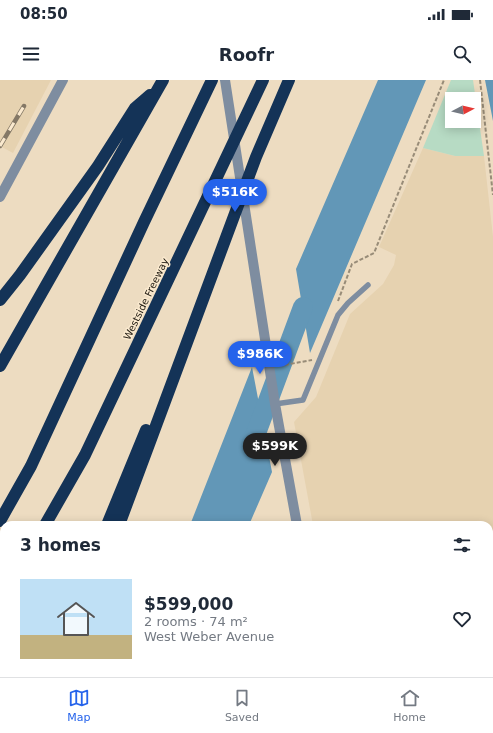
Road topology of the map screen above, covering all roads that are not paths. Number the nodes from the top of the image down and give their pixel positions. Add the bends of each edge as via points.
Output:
1 (63, 80) edge
2 (212, 80) edge
3 (225, 80) edge
4 (263, 80) edge
5 (289, 80) edge
6 (161, 84) edge
7 (0, 197) edge
8 (368, 285) dead end
9 (0, 300) edge
10 (0, 366) edge
11 (275, 404) junction
12 (162, 409) junction
13 (0, 521) edge
14 (47, 521) edge
15 (109, 521) edge
16 (120, 521) edge
17 (296, 521) edge

1 - 7 street
2 - 13 highway via 31,466
3 - 11 street
4 - 14 highway, Westside Freeway via 85,455
5 - 12 highway via 256,157
6 - 9 highway via 136,108 98,166
6 - 10 highway
8 - 11 lane via 338,315 303,400
11 - 17 street
12 - 15 highway via 149,422
12 - 16 highway

